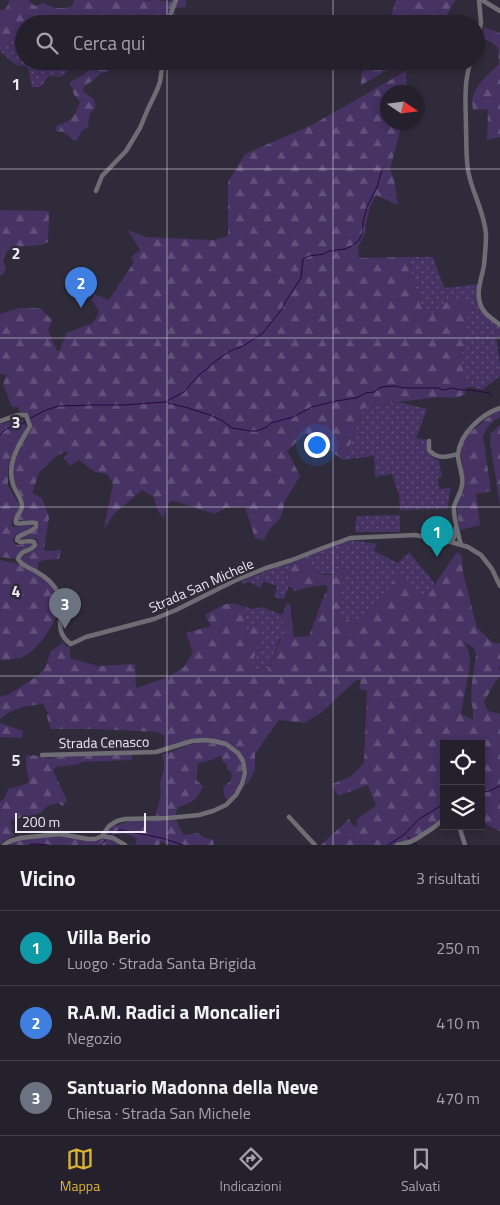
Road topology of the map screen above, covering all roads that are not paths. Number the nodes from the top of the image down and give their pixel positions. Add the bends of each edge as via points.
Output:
1 (176, 0) edge
2 (481, 0) edge
3 (500, 12) edge
4 (170, 15) edge
5 (481, 15) edge
6 (162, 70) edge
7 (468, 70) edge
8 (96, 191) dead end
9 (500, 326) edge
10 (500, 408) edge
11 (0, 421) edge
12 (429, 441) dead end
13 (458, 454) junction
14 (456, 522) junction
15 (451, 542) junction
16 (461, 545) junction
17 (500, 586) edge
18 (42, 754) dead end
19 (289, 817) dead end
20 (440, 822) edge
21 (459, 830) edge
22 (102, 836) junction
23 (4, 845) edge
24 (125, 845) edge
25 (315, 845) edge
26 (397, 845) edge
27 (465, 845) edge

1 - 4 street
2 - 3 street
2 - 5 street
6 - 8 street via 160,82 140,128 126,152 102,176
7 - 9 street via 466,164 486,235 479,299 480,306
10 - 13 street via 466,433
11 - 15 street, Strada San Michele via 26,415 30,424 10,471 22,507 16,523 36,523 32,531 22,534 17,540 34,542 35,546 22,552 18,559 23,566 56,587 61,601 60,625 69,643 154,619 234,581 350,538 415,535
12 - 13 street via 429,450 434,456
13 - 14 street via 463,478 454,507
14 - 15 street
14 - 16 street
15 - 16 street
16 - 17 street via 481,555
18 - 22 street, Strada Cenasco via 156,752 204,740 226,744 243,761 245,773 242,784 226,806 213,812 186,816 125,819 109,826
19 - 25 street
20 - 26 street via 416,839
21 - 27 street
22 - 23 street via 88,839 60,834 20,838
22 - 24 street

